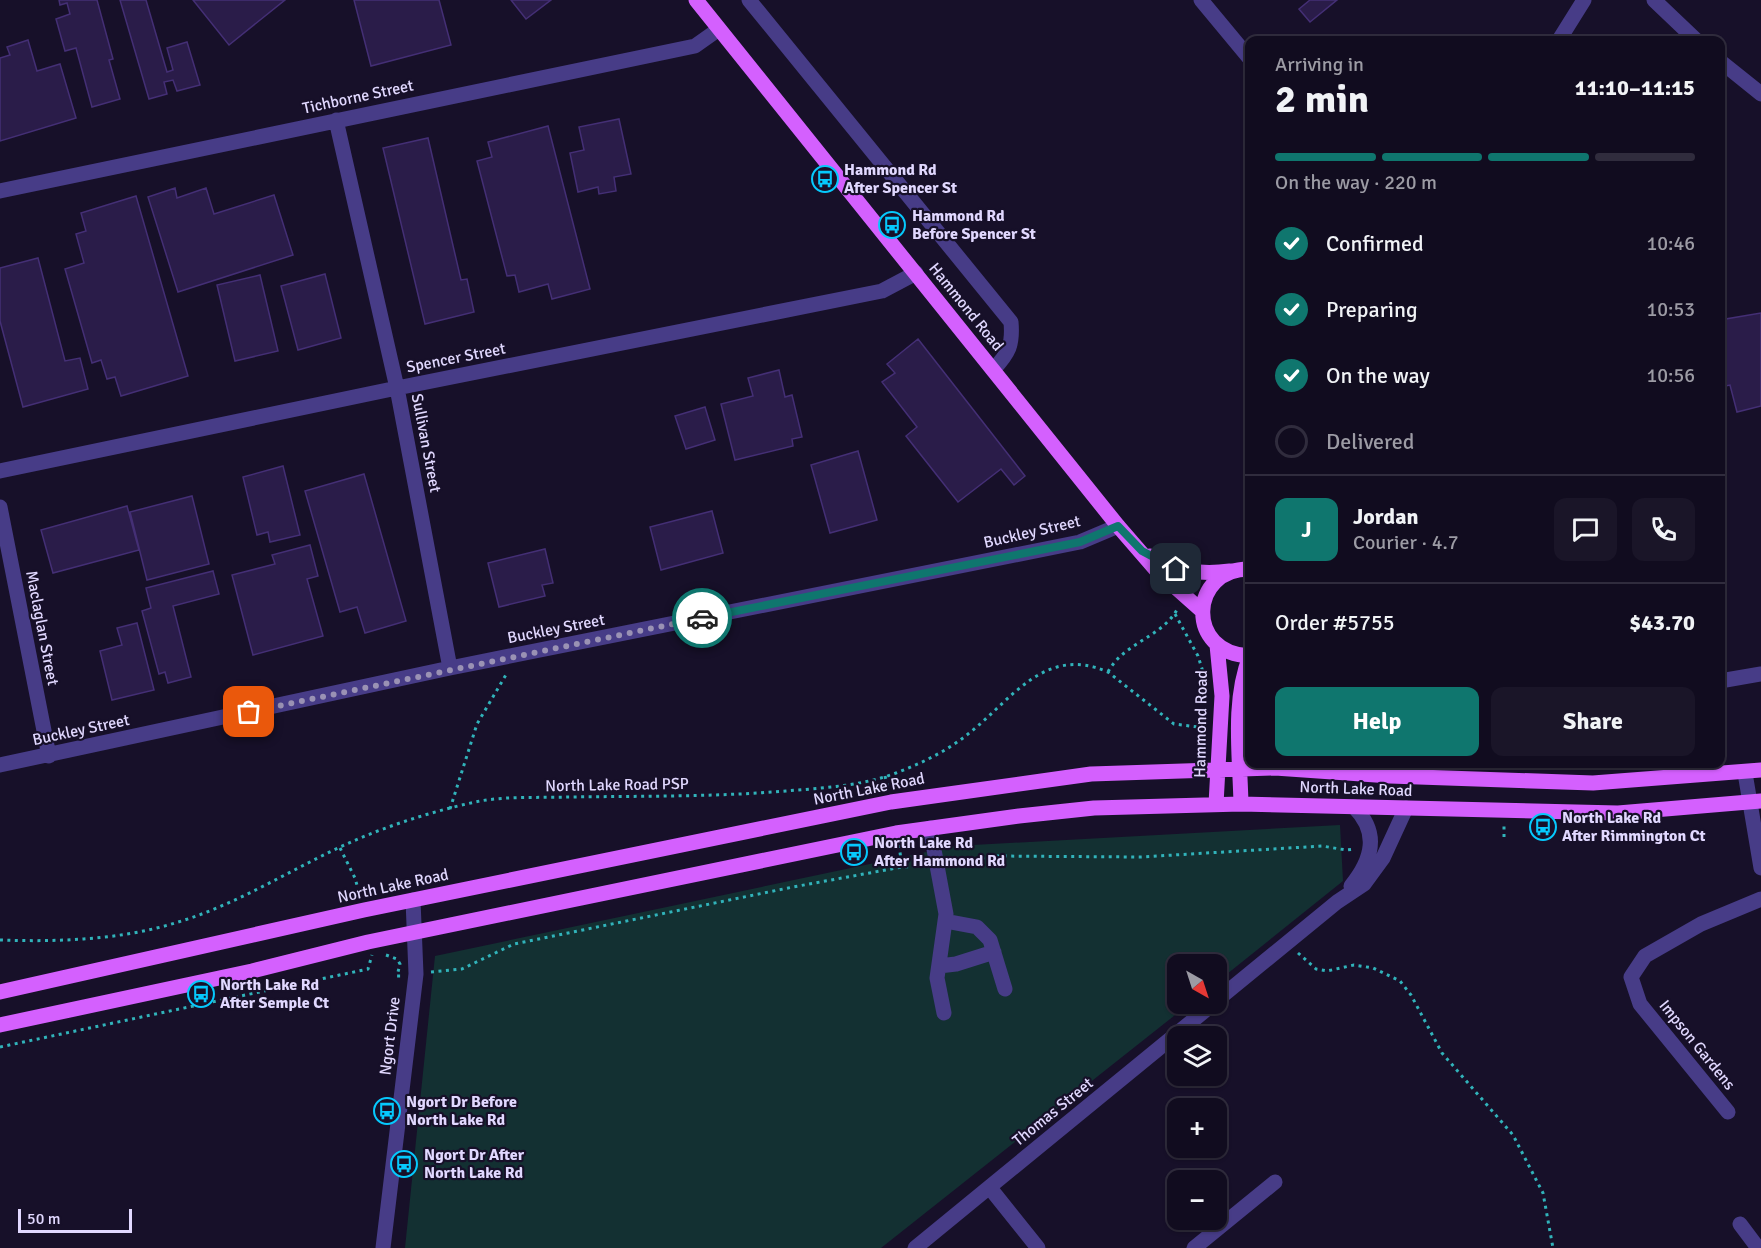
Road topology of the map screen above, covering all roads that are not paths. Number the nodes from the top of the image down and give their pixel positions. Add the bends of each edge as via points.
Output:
1 (696, 0) edge
2 (749, 0) edge
3 (1201, 0) edge
4 (1584, 0) edge
5 (1654, 0) edge
6 (719, 29) junction
7 (1562, 36) edge
8 (1692, 36) edge
9 (1245, 53) edge
10 (1725, 65) edge
11 (1761, 94) edge
12 (336, 120) junction
13 (0, 191) edge
14 (916, 273) junction
15 (993, 370) junction
16 (397, 388) junction
17 (0, 471) edge
18 (0, 507) edge
19 (1118, 526) junction
20 (1142, 551) junction
21 (1245, 569) edge
22 (1232, 571) junction
23 (1202, 612) junction
24 (1217, 645) junction
25 (1245, 656) edge
26 (1245, 667) edge
27 (450, 668) junction
28 (1761, 674) edge
29 (1725, 680) edge
30 (49, 756) junction
31 (0, 765) edge
32 (1219, 769) junction
33 (1240, 769) junction
34 (1761, 770) edge
35 (1744, 773) junction
36 (1755, 802) edge
37 (1216, 804) junction
38 (1240, 804) junction
39 (1354, 807) junction
40 (1406, 808) junction
41 (930, 828) junction
42 (1761, 868) edge
43 (1761, 899) edge
44 (413, 900) junction
45 (1337, 902) junction
46 (945, 921) junction
47 (416, 932) junction
48 (994, 952) junction
49 (939, 966) junction
50 (1005, 989) dead end
51 (0, 992) edge
52 (1227, 992) edge
53 (944, 1013) dead end
54 (1200, 1014) edge
55 (0, 1025) edge
56 (1728, 1112) dead end
57 (1275, 1182) dead end
58 (990, 1188) junction
59 (1740, 1224) dead end
60 (383, 1248) edge
61 (915, 1248) edge
62 (1038, 1248) edge
63 (1194, 1248) edge
64 (1758, 1248) edge

1 - 6 main road, Hammond Road
2 - 15 street via 1011,322 1007,356
3 - 9 street
4 - 7 street
5 - 8 street
6 - 12 street, Tichborne Street via 694,46
6 - 14 main road, Hammond Road
10 - 11 street
12 - 13 street, Tichborne Street
12 - 16 street, Sullivan Street
14 - 15 main road, Hammond Road
14 - 16 street, Spencer Street via 882,291
15 - 19 main road, Hammond Road
16 - 17 street, Spencer Street
16 - 27 street, Sullivan Street
18 - 30 street, Maclaglan Street
19 - 20 main road, Hammond Road
19 - 27 street, Buckley Street via 1080,542
20 - 22 main road, Hammond Road via 1186,572
20 - 23 main road, Hammond Road via 1157,571
21 - 22 main road, Hammond Road
22 - 23 main road via 1211,587
23 - 24 main road via 1206,630
24 - 25 main road
24 - 32 main road, Hammond Road via 1222,696
26 - 33 main road via 1239,694
27 - 30 street, Buckley Street
28 - 29 street
30 - 31 street, Buckley Street
32 - 33 main road, North Lake Road
32 - 37 main road, Hammond Road
32 - 44 main road, North Lake Road via 1091,774 948,793
33 - 35 main road, North Lake Road via 1593,783
33 - 38 main road
34 - 35 main road, North Lake Road
35 - 36 street
36 - 40 main road, North Lake Road via 1618,813
36 - 42 street
37 - 38 main road, North Lake Road
37 - 41 main road, North Lake Road via 1094,808
38 - 39 main road, North Lake Road
39 - 40 main road, North Lake Road
39 - 45 street, Thomas Street via 1365,818 1371,846 1359,876
40 - 45 street, Thomas Street via 1383,858 1364,884
41 - 46 street
41 - 47 main road, North Lake Road
43 - 56 street, Impson Gardens via 1701,924 1645,956 1631,977 1640,1004
44 - 47 street, Ngort Drive
44 - 51 main road, North Lake Road
45 - 52 street, Thomas Street
46 - 48 street via 976,927 990,940
46 - 49 street
47 - 55 main road, North Lake Road
47 - 60 street, Ngort Drive via 416,974
48 - 49 street
48 - 50 street
49 - 53 street via 937,978
54 - 58 street, Thomas Street
57 - 63 street
58 - 61 street, Thomas Street
58 - 62 street
59 - 64 street

